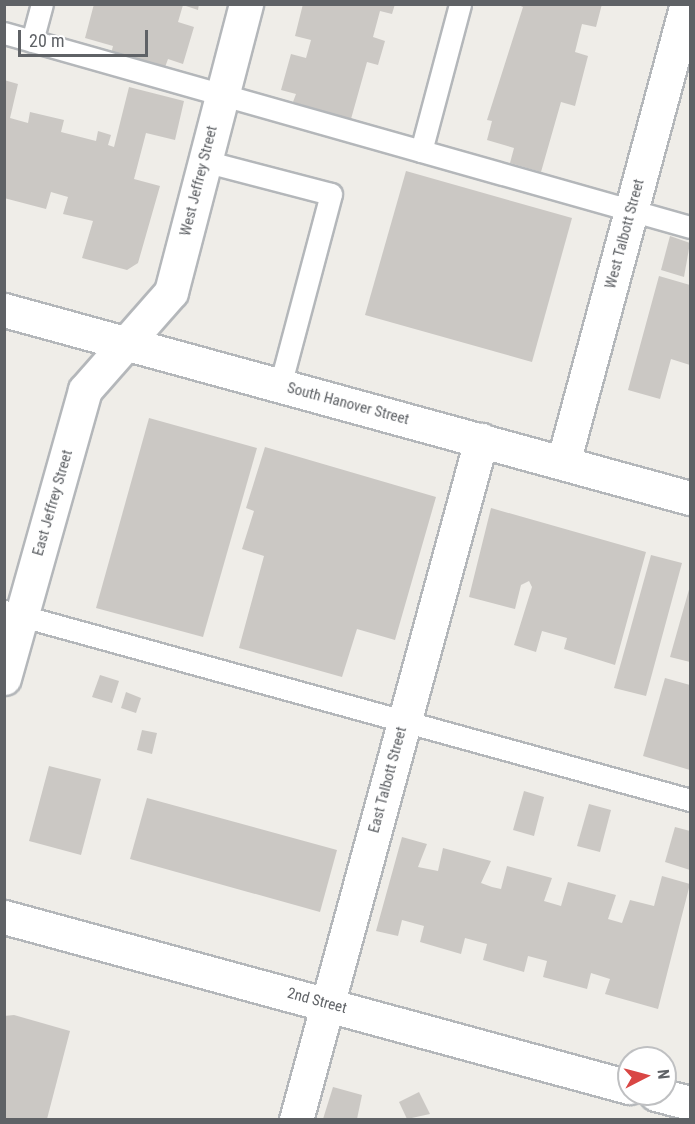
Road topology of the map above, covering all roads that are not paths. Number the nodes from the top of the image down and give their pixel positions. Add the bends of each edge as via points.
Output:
1 (42, 4) edge
2 (246, 4) edge
3 (460, 4) edge
4 (687, 4) edge
5 (4, 33) edge
6 (32, 41) junction
7 (220, 94) junction
8 (421, 150) junction
9 (204, 161) junction
10 (632, 210) junction
11 (690, 227) edge
12 (4, 310) edge
13 (128, 344) junction
14 (280, 386) junction
15 (481, 440) junction
16 (563, 463) junction
17 (690, 498) edge
18 (13, 614) edge
19 (4, 678) edge
20 (403, 725) junction
21 (690, 800) edge
22 (4, 917) edge
23 (329, 1004) junction
24 (617, 1084) edge
25 (296, 1119) edge

1 - 6 lane
2 - 7 street, West Jeffrey Street
3 - 8 lane
4 - 10 street, West Talbott Street
5 - 6 lane
6 - 7 lane
7 - 8 lane
7 - 9 street, West Jeffrey Street
8 - 10 lane
9 - 13 street, West Jeffrey Street via 171,292
9 - 14 lane via 331,194
10 - 11 lane
10 - 16 street, West Talbott Street
12 - 13 street, South Hanover Street
13 - 14 street, South Hanover Street
13 - 18 street, East Jeffrey Street via 85,390
14 - 15 street, South Hanover Street
15 - 16 street, South Hanover Street
15 - 20 street, East Talbott Street
16 - 17 street, South Hanover Street
18 - 19 street, East Jeffrey Street
18 - 20 lane
20 - 21 lane
20 - 23 street, East Talbott Street
22 - 23 street, 2nd Street
23 - 24 street, 2nd Street
23 - 25 street, East Talbott Street

